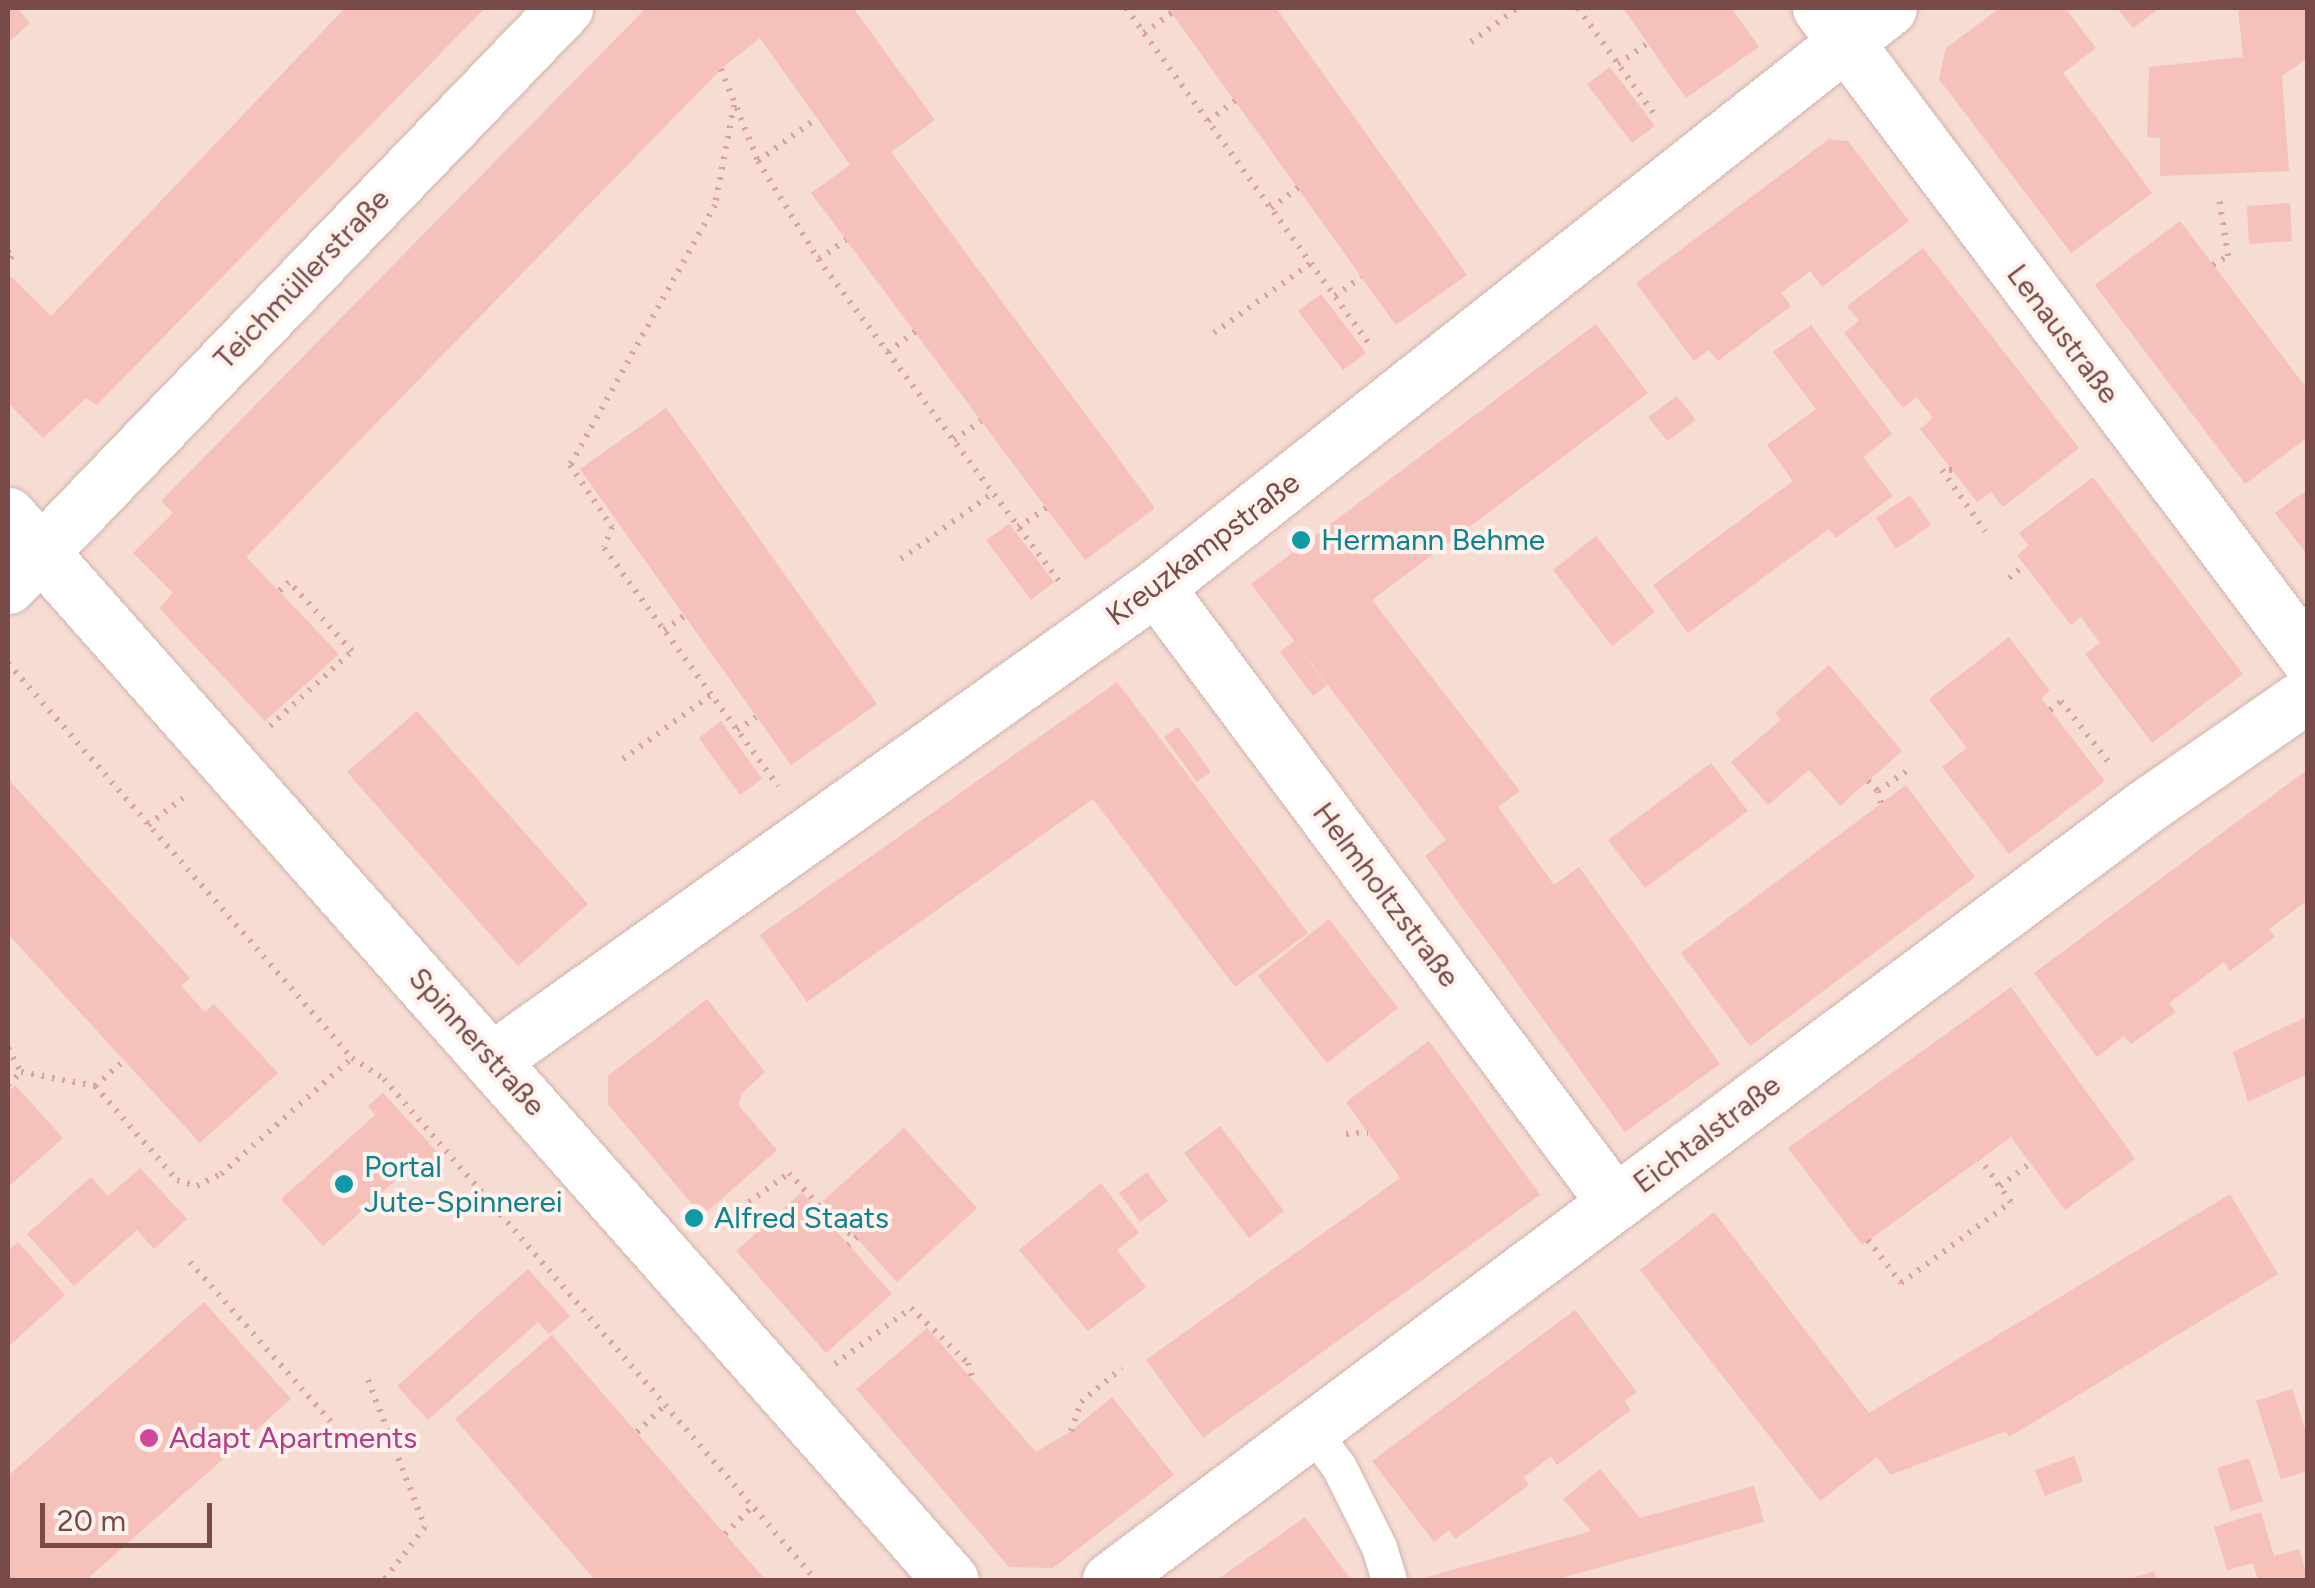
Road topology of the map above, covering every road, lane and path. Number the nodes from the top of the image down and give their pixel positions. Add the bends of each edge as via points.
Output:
1 (565, 8) edge
2 (1126, 8) edge
3 (1517, 8) edge
4 (1578, 8) edge
5 (1889, 8) edge
6 (1172, 13) dead end
7 (1832, 25) edge
8 (1144, 33) junction
9 (1471, 42) dead end
10 (1648, 43) dead end
11 (1618, 64) junction
12 (721, 68) dead end
13 (1235, 101) dead end
14 (734, 105) junction
15 (817, 118) dead end
16 (1208, 120) junction
17 (758, 161) junction
18 (1690, 164) junction
19 (1298, 188) dead end
20 (2219, 197) dead end
21 (1271, 208) junction
22 (846, 240) dead end
23 (8, 252) edge
24 (818, 259) junction
25 (8, 261) edge
26 (1311, 263) junction
27 (2213, 265) dead end
28 (1361, 277) dead end
29 (1335, 296) junction
30 (915, 332) dead end
31 (1214, 333) dead end
32 (888, 352) junction
33 (1404, 391) junction
34 (981, 420) dead end
35 (954, 441) junction
36 (1952, 470) dead end
37 (993, 492) junction
38 (1046, 508) dead end
39 (1018, 527) junction
40 (1985, 531) dead end
41 (18, 551) edge
42 (901, 559) dead end
43 (2025, 564) dead end
44 (2009, 578) dead end
45 (1156, 587) junction
46 (278, 591) dead end
47 (1067, 592) dead end
48 (684, 616) dead end
49 (664, 630) junction
50 (2308, 658) edge
51 (8, 663) edge
52 (2308, 694) edge
53 (712, 695) junction
54 (2050, 710) dead end
55 (756, 717) dead end
56 (737, 730) junction
57 (623, 759) dead end
58 (230, 763) junction
59 (1910, 769) dead end
60 (1868, 781) dead end
61 (1878, 791) junction
62 (1881, 803) dead end
63 (2145, 808) junction
64 (811, 832) junction
65 (8, 1048) edge
66 (352, 1058) junction
67 (493, 1059) junction
68 (124, 1061) dead end
69 (21, 1072) junction
70 (8, 1084) edge
71 (94, 1086) junction
72 (1368, 1133) dead end
73 (1346, 1134) dead end
74 (1980, 1159) dead end
75 (2030, 1163) dead end
76 (2000, 1186) junction
77 (1615, 1203) junction
78 (1868, 1240) dead end
79 (848, 1245) dead end
80 (670, 1261) junction
81 (190, 1262) dead end
82 (1122, 1368) dead end
83 (368, 1380) dead end
84 (974, 1381) dead end
85 (790, 1397) junction
86 (664, 1406) junction
87 (332, 1423) dead end
88 (1071, 1431) dead end
89 (637, 1432) dead end
90 (1313, 1432) junction
91 (752, 1506) junction
92 (725, 1534) dead end
93 (384, 1580) edge
94 (816, 1580) edge
95 (951, 1580) edge
96 (1110, 1580) edge
97 (1389, 1580) edge

1 - 41 street, Teichmüllerstraße
2 - 8 path
3 - 9 path
4 - 11 path
5 - 7 street, Kreuzkampstraße
6 - 8 path
7 - 18 street, Kreuzkampstraße
7 - 50 street, Lenaustraße
8 - 16 path
10 - 11 path
11 - 18 path
12 - 14 path
13 - 16 path
14 - 17 path
14 - 49 path via 715,205 570,465 615,525 604,548
15 - 17 path
16 - 21 path
17 - 24 path
18 - 33 street, Kreuzkampstraße
19 - 21 path
20 - 27 path via 2228,256
21 - 26 path
22 - 24 path
23 - 25 path
24 - 32 path
26 - 29 path
26 - 31 path
28 - 29 path
29 - 33 path
30 - 32 path
32 - 35 path
33 - 45 street, Kreuzkampstraße
34 - 35 path
35 - 37 path
36 - 40 path via 1942,470
37 - 39 path
37 - 42 path
38 - 39 path
39 - 47 path
41 - 58 street, Spinnerstraße
43 - 44 path
45 - 64 street, Kreuzkampstraße
45 - 77 street, Helmholtzstraße
46 - 58 path via 288,582 352,651
48 - 49 path
49 - 53 path
51 - 66 path
52 - 63 street, Eichtalstraße
53 - 56 path
53 - 57 path
54 - 63 path via 2061,701
55 - 56 path
56 - 64 path
58 - 67 street, Spinnerstraße
59 - 61 path
60 - 61 path
61 - 62 path
63 - 77 street, Eichtalstraße
64 - 67 street, Kreuzkampstraße
65 - 69 path
66 - 71 path via 220,1174 196,1186 177,1180
66 - 86 path via 384,1079
67 - 80 street, Spinnerstraße
68 - 71 path
69 - 70 path
69 - 71 path
72 - 73 path
74 - 76 path
75 - 76 path
76 - 78 path via 2011,1202 1900,1283
77 - 90 street, Eichtalstraße
79 - 80 path via 857,1237 839,1228 789,1173
80 - 85 street, Spinnerstraße
81 - 87 path
82 - 88 path via 1080,1402
83 - 93 path via 425,1527
84 - 85 path via 968,1363 910,1308
85 - 95 street, Spinnerstraße
86 - 89 path
86 - 91 path
90 - 96 street, Eichtalstraße
90 - 97 lane via 1339,1467
91 - 92 path
91 - 94 path

